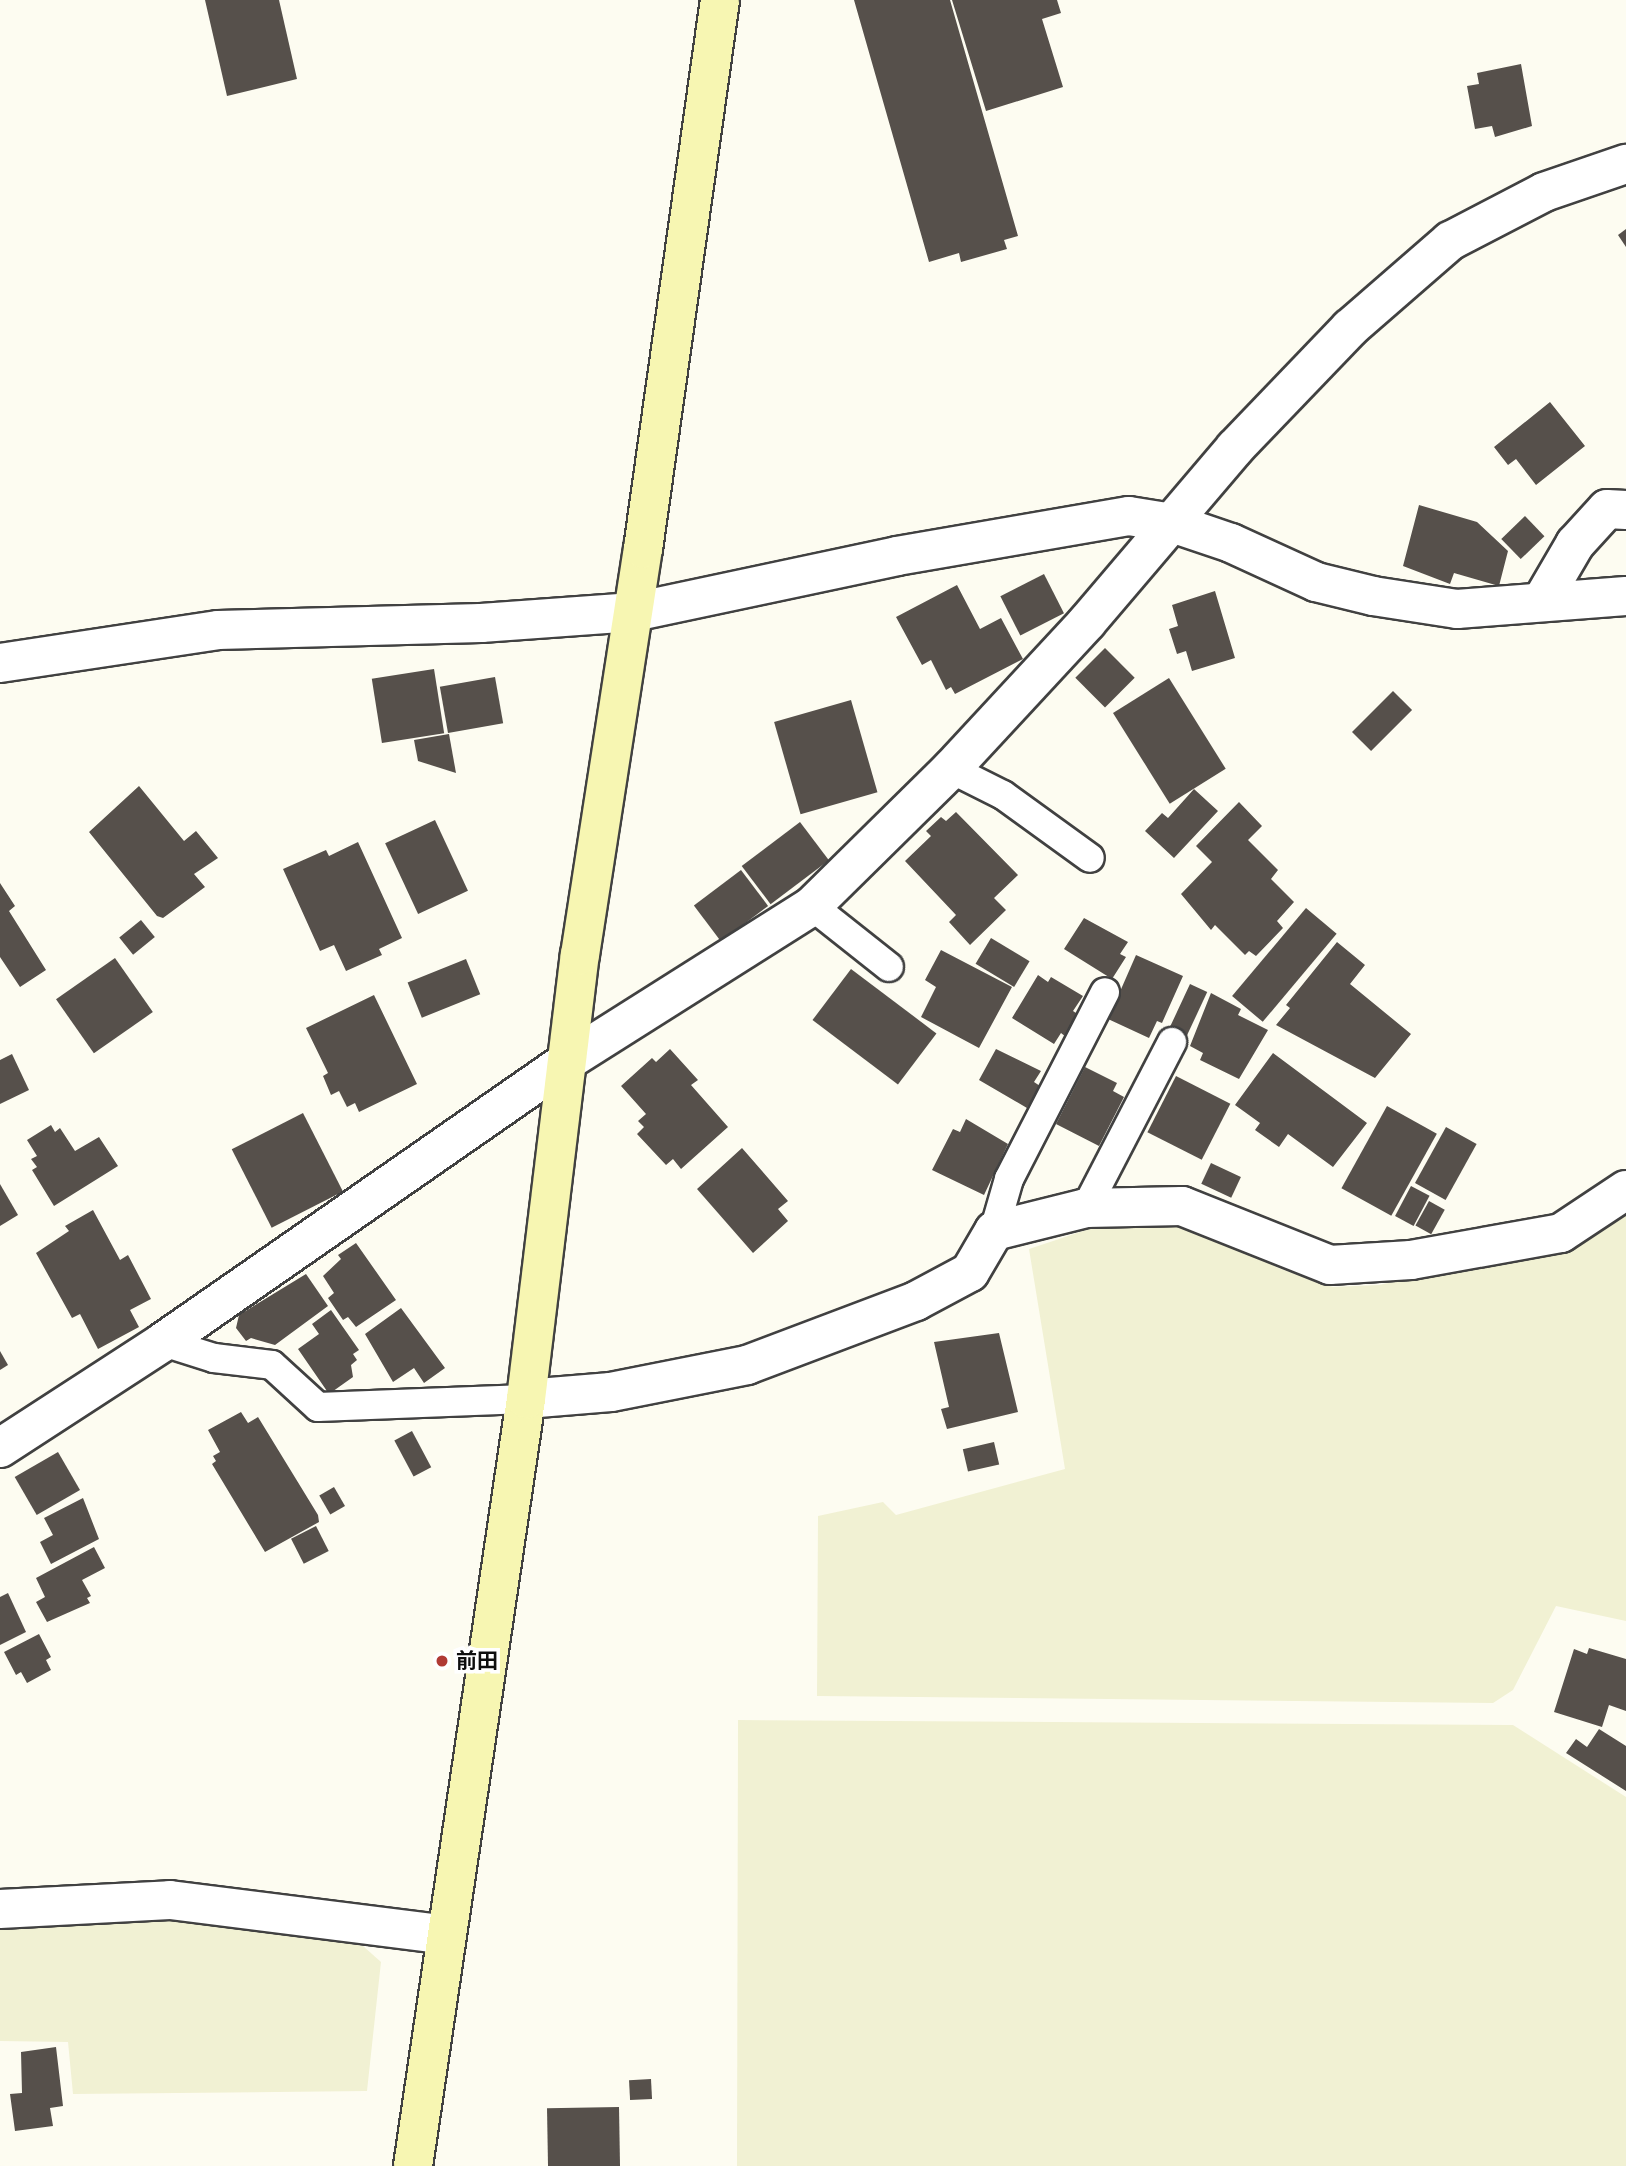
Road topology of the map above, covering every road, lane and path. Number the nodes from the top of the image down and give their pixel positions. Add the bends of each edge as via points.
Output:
1 (720, 0) edge
2 (1626, 164) edge
3 (1626, 510) edge
4 (1172, 523) junction
5 (1626, 596) edge
6 (1543, 599) junction
7 (634, 612) junction
8 (0, 663) edge
9 (951, 769) junction
10 (1090, 858) dead end
11 (812, 906) junction
12 (889, 967) dead end
13 (1105, 992) dead end
14 (1172, 1042) dead end
15 (568, 1062) junction
16 (1626, 1190) edge
17 (1086, 1208) junction
18 (994, 1231) junction
19 (163, 1342) junction
20 (526, 1399) junction
21 (0, 1448) edge
22 (0, 1909) edge
23 (447, 1935) junction
24 (413, 2166) edge

1 - 7 street
2 - 4 street via 1544,192 1450,241 1350,328 1235,448
3 - 6 street via 1607,509 1576,544
4 - 6 street via 1231,543 1316,582 1373,596 1457,610
4 - 7 street via 1129,516 1051,528
4 - 9 street
5 - 6 street
7 - 8 street via 218,630
7 - 15 street
9 - 10 lane via 1003,795
9 - 11 street
11 - 12 lane
11 - 15 street
13 - 18 lane via 1009,1179
14 - 17 lane
15 - 19 street
15 - 20 street
16 - 17 street via 1562,1233 1411,1260 1330,1265 1182,1206
17 - 18 street
18 - 20 street via 970,1272 916,1301 747,1365 611,1392
19 - 20 lane via 214,1358 272,1365 318,1407
19 - 21 street
20 - 23 street
22 - 23 street via 170,1900
23 - 24 street

